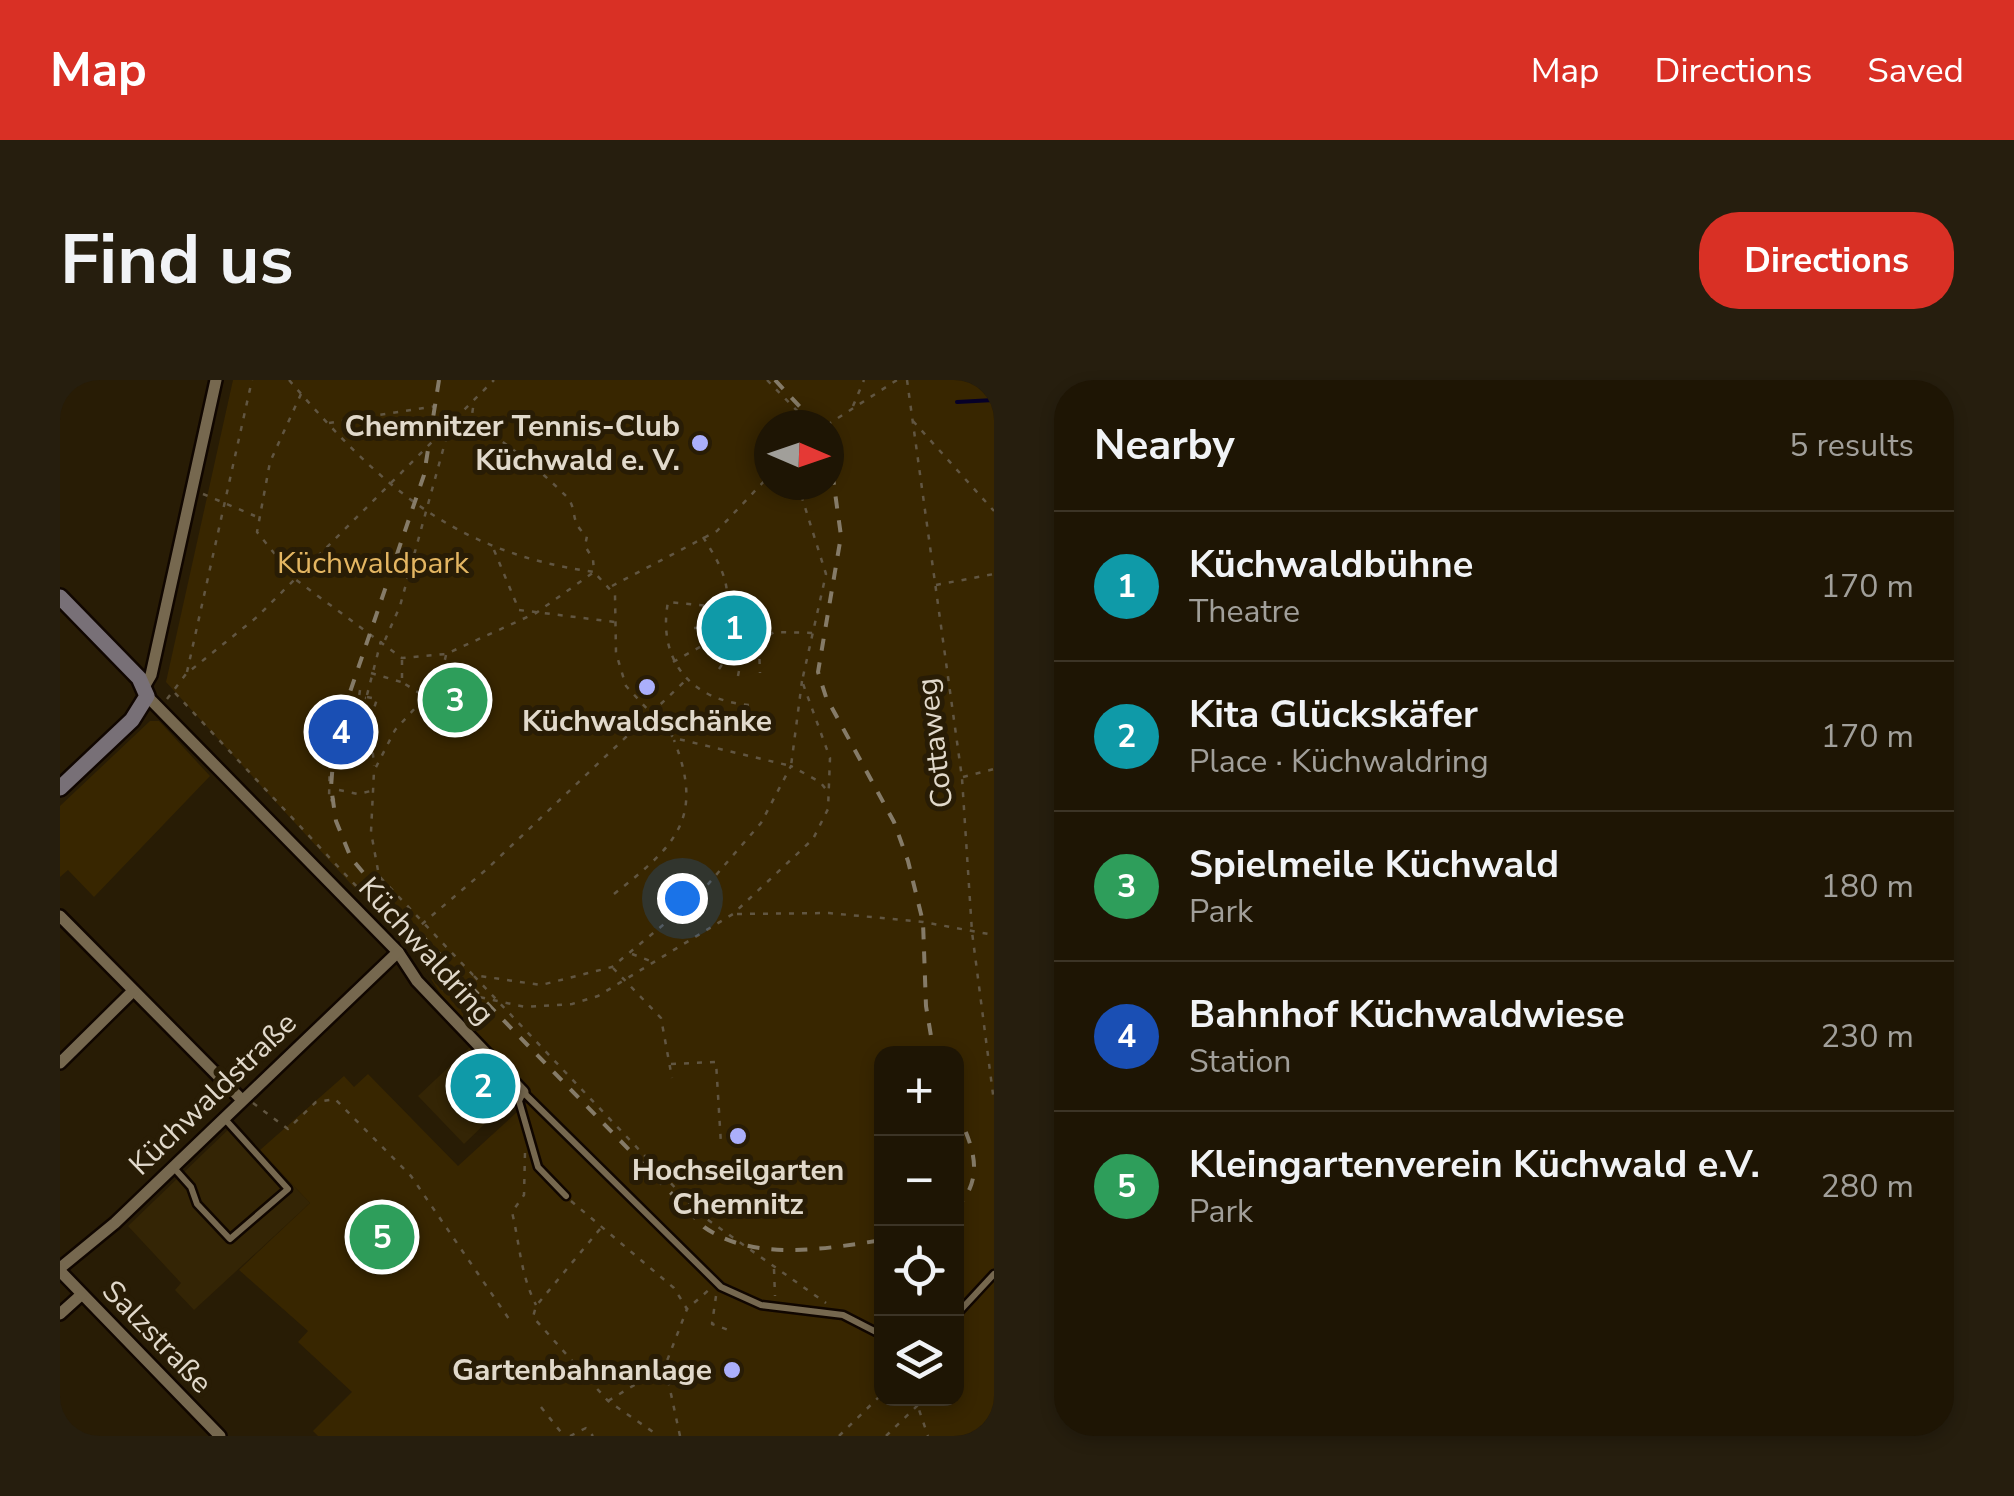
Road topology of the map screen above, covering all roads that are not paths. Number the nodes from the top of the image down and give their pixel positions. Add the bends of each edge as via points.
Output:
1 (216, 380) edge
2 (60, 597) edge
3 (145, 691) junction
4 (60, 788) edge
5 (60, 916) edge
6 (398, 952) junction
7 (134, 991) junction
8 (60, 1063) edge
9 (523, 1092) junction
10 (242, 1098) junction
11 (222, 1116) junction
12 (174, 1167) junction
13 (566, 1196) road end
14 (60, 1270) edge
15 (994, 1274) edge
16 (81, 1296) junction
17 (964, 1306) edge
18 (60, 1314) edge
19 (874, 1331) edge
20 (220, 1436) edge

1 - 3 street
2 - 3 main road
3 - 4 main road via 132,720
3 - 6 street, Küchwaldring
5 - 7 street
6 - 9 street, Küchwaldring via 417,981
6 - 10 street, Küchwaldstraße
7 - 8 street
7 - 10 street
9 - 13 lane via 519,1101 538,1166
9 - 19 lane, Küchwaldring via 718,1285 774,1307 843,1315
10 - 11 street, Küchwaldstraße
11 - 12 street, Küchwaldstraße
11 - 12 lane via 288,1189 230,1239 196,1204
12 - 14 street, Küchwaldstraße
14 - 16 street, Salzstraße
15 - 17 lane
16 - 18 street
16 - 20 street, Salzstraße

